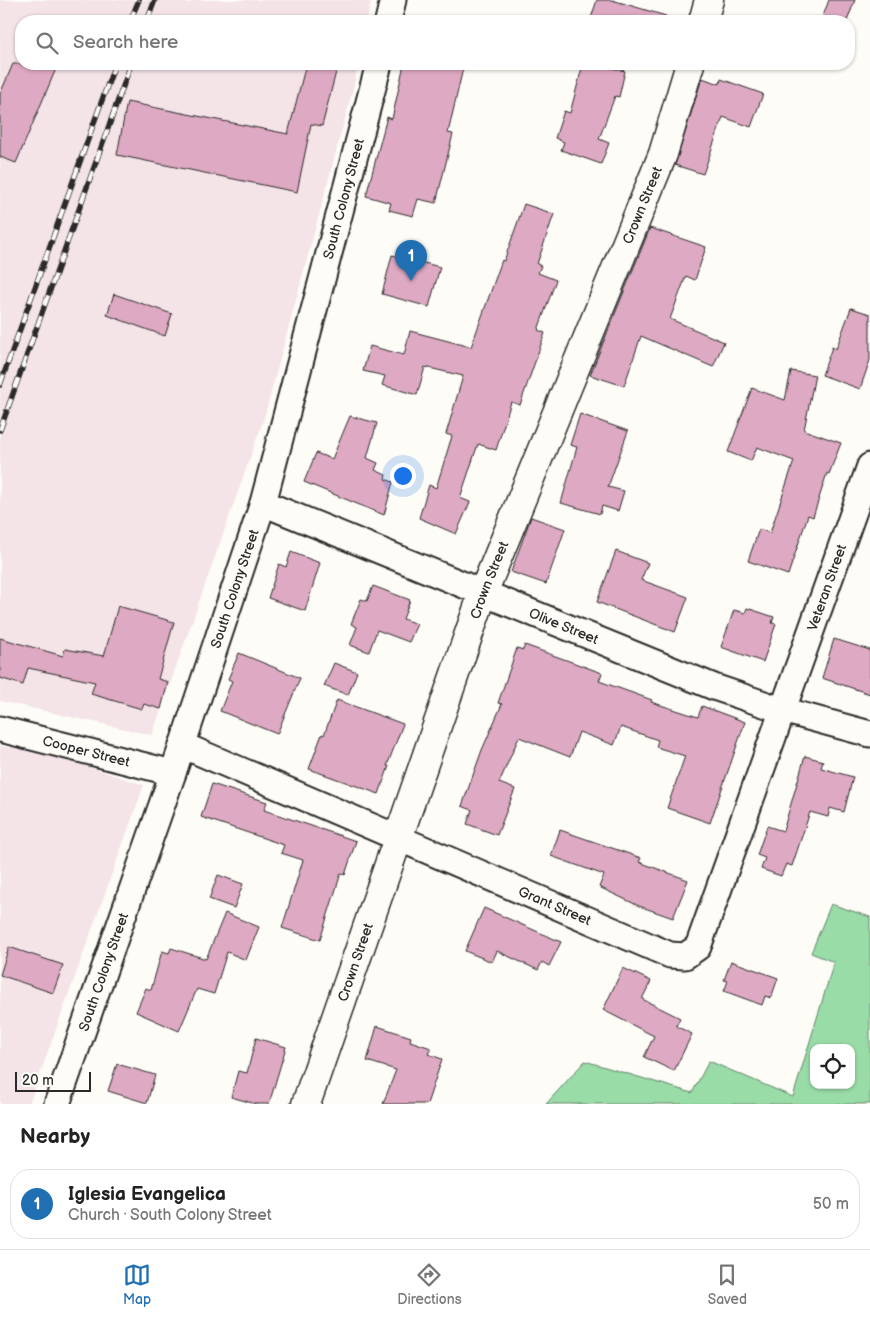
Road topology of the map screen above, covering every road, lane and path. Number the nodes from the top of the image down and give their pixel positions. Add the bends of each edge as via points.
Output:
1 (393, 0) edge
2 (709, 0) edge
3 (389, 15) edge
4 (705, 15) edge
5 (375, 70) edge
6 (688, 70) edge
7 (870, 466) edge
8 (264, 503) junction
9 (483, 593) junction
10 (782, 710) junction
11 (0, 729) edge
12 (870, 734) edge
13 (182, 745) junction
14 (173, 773) junction
15 (398, 837) junction
16 (57, 1104) edge
17 (306, 1104) edge

1 - 3 street
2 - 4 street
5 - 8 street, South Colony Street
6 - 9 street, Crown Street via 663,154
7 - 10 street, Veteran Street
8 - 9 street, Olive Street
8 - 13 street, South Colony Street
9 - 10 street, Olive Street
9 - 15 street, Crown Street
10 - 12 street, Olive Street
10 - 15 street, Grant Street via 698,947 685,956 670,955
11 - 14 street, Cooper Street
13 - 14 street, South Colony Street
13 - 15 street, Grant Street
14 - 16 street, South Colony Street
15 - 17 street, Crown Street

